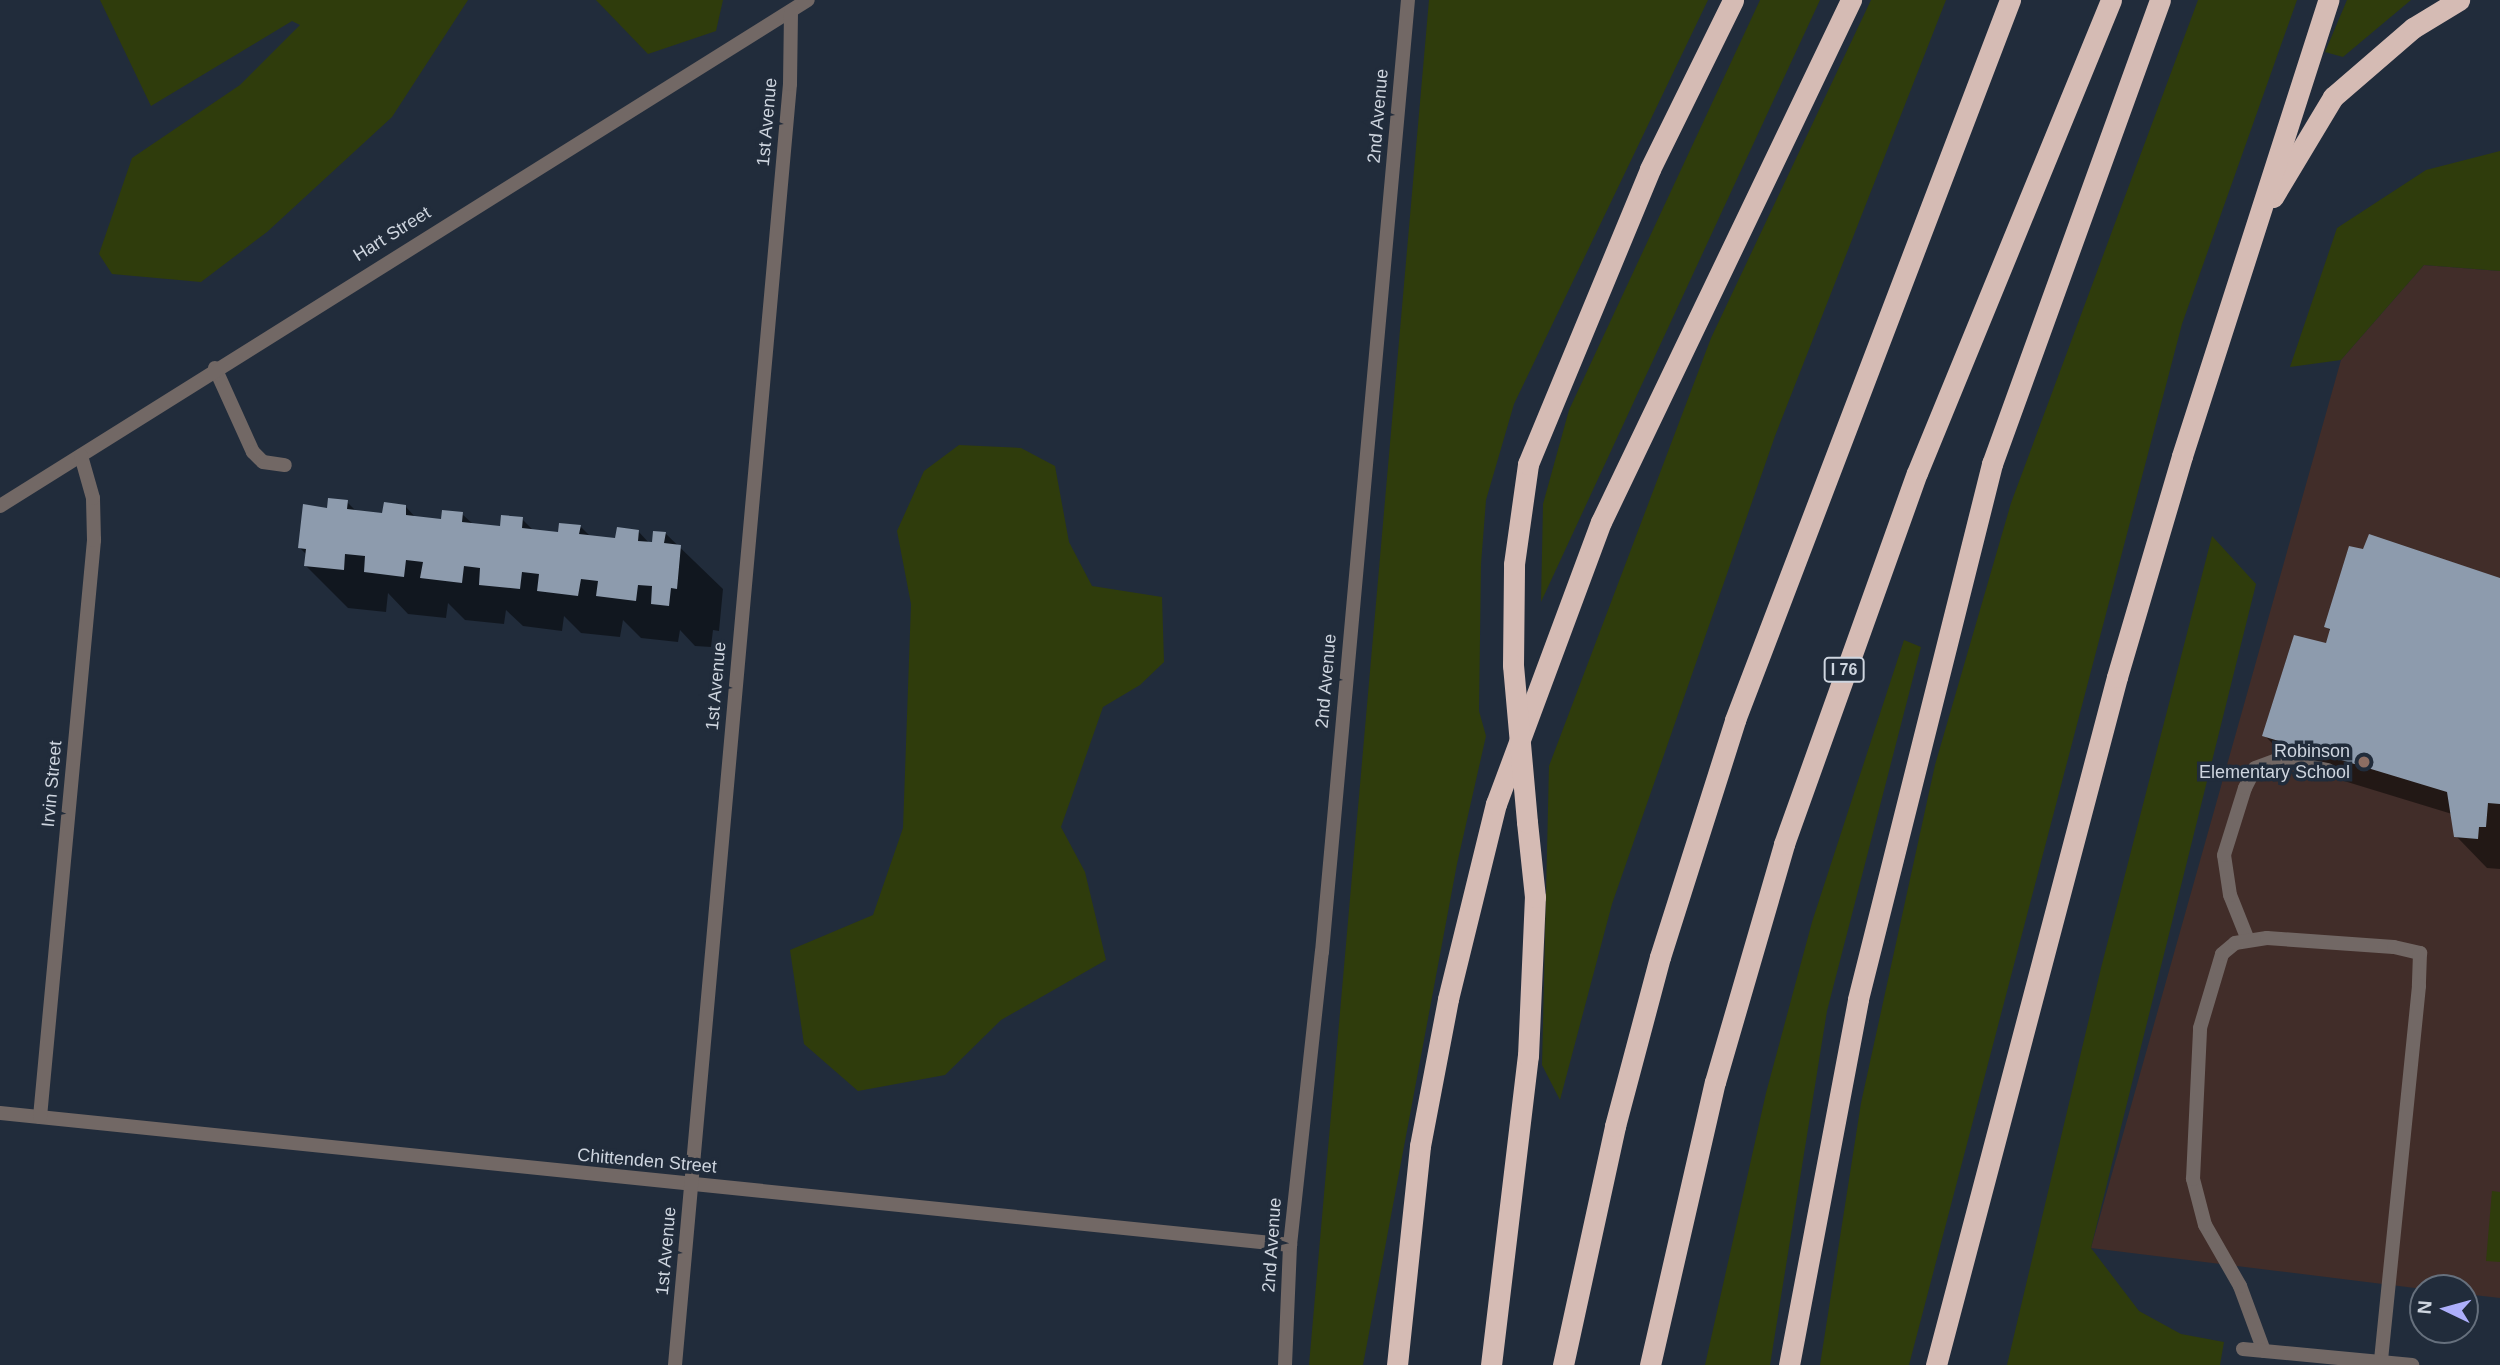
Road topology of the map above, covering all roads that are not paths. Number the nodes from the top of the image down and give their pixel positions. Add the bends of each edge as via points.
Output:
1 (808, 0) edge
2 (1408, 0) edge
3 (1732, 0) edge
4 (1851, 0) edge
5 (2010, 0) edge
6 (2111, 0) edge
7 (2160, 0) edge
8 (2328, 0) edge
9 (2459, 0) edge
10 (791, 11) junction
11 (2254, 229) junction
12 (215, 368) junction
13 (81, 456) junction
14 (285, 465) dead end
15 (0, 506) edge
16 (2328, 770) dead end
17 (2248, 940) junction
18 (0, 1113) edge
19 (40, 1117) junction
20 (691, 1185) junction
21 (1290, 1245) junction
22 (2243, 1349) dead end
23 (2264, 1351) junction
24 (2381, 1363) edge
25 (675, 1365) edge
26 (1285, 1365) edge
27 (1396, 1365) edge
28 (1491, 1365) edge
29 (1563, 1365) edge
30 (1650, 1365) edge
31 (1789, 1365) edge
32 (1936, 1365) edge
33 (2412, 1365) edge

1 - 10 street, Hart Street
2 - 21 street, 2nd Avenue via 1322,952
3 - 28 highway, bridge via 1650,169 1549,404 1528,464 1514,564 1513,665 1535,897 1528,1056
4 - 27 highway via 1601,522 1496,804 1450,987 1420,1146
5 - 29 highway via 1735,720 1660,957 1615,1126
6 - 30 highway, I 76 via 1917,473 1784,844 1716,1082
7 - 31 highway via 1992,464 1858,999
8 - 11 highway
9 - 11 highway via 2413,28 2333,97
10 - 12 street, Hart Street
10 - 20 street, 1st Avenue via 790,84
11 - 32 highway via 2117,677
12 - 13 street, Hart Street
12 - 14 street via 253,452 263,462
13 - 15 street, Hart Street
13 - 19 street, Irvin Street via 93,498 93,540
16 - 17 street via 2277,760 2255,768 2245,788 2224,855 2230,895
17 - 23 street via 2235,943 2222,954 2200,1028 2193,1179 2205,1225 2240,1286
17 - 24 street via 2322,942 2420,953
18 - 19 street, Chittenden Street
19 - 20 street, Chittenden Street
20 - 21 street, Chittenden Street
20 - 25 street, 1st Avenue
21 - 26 street, 2nd Avenue
22 - 23 street
23 - 24 street
24 - 33 street

